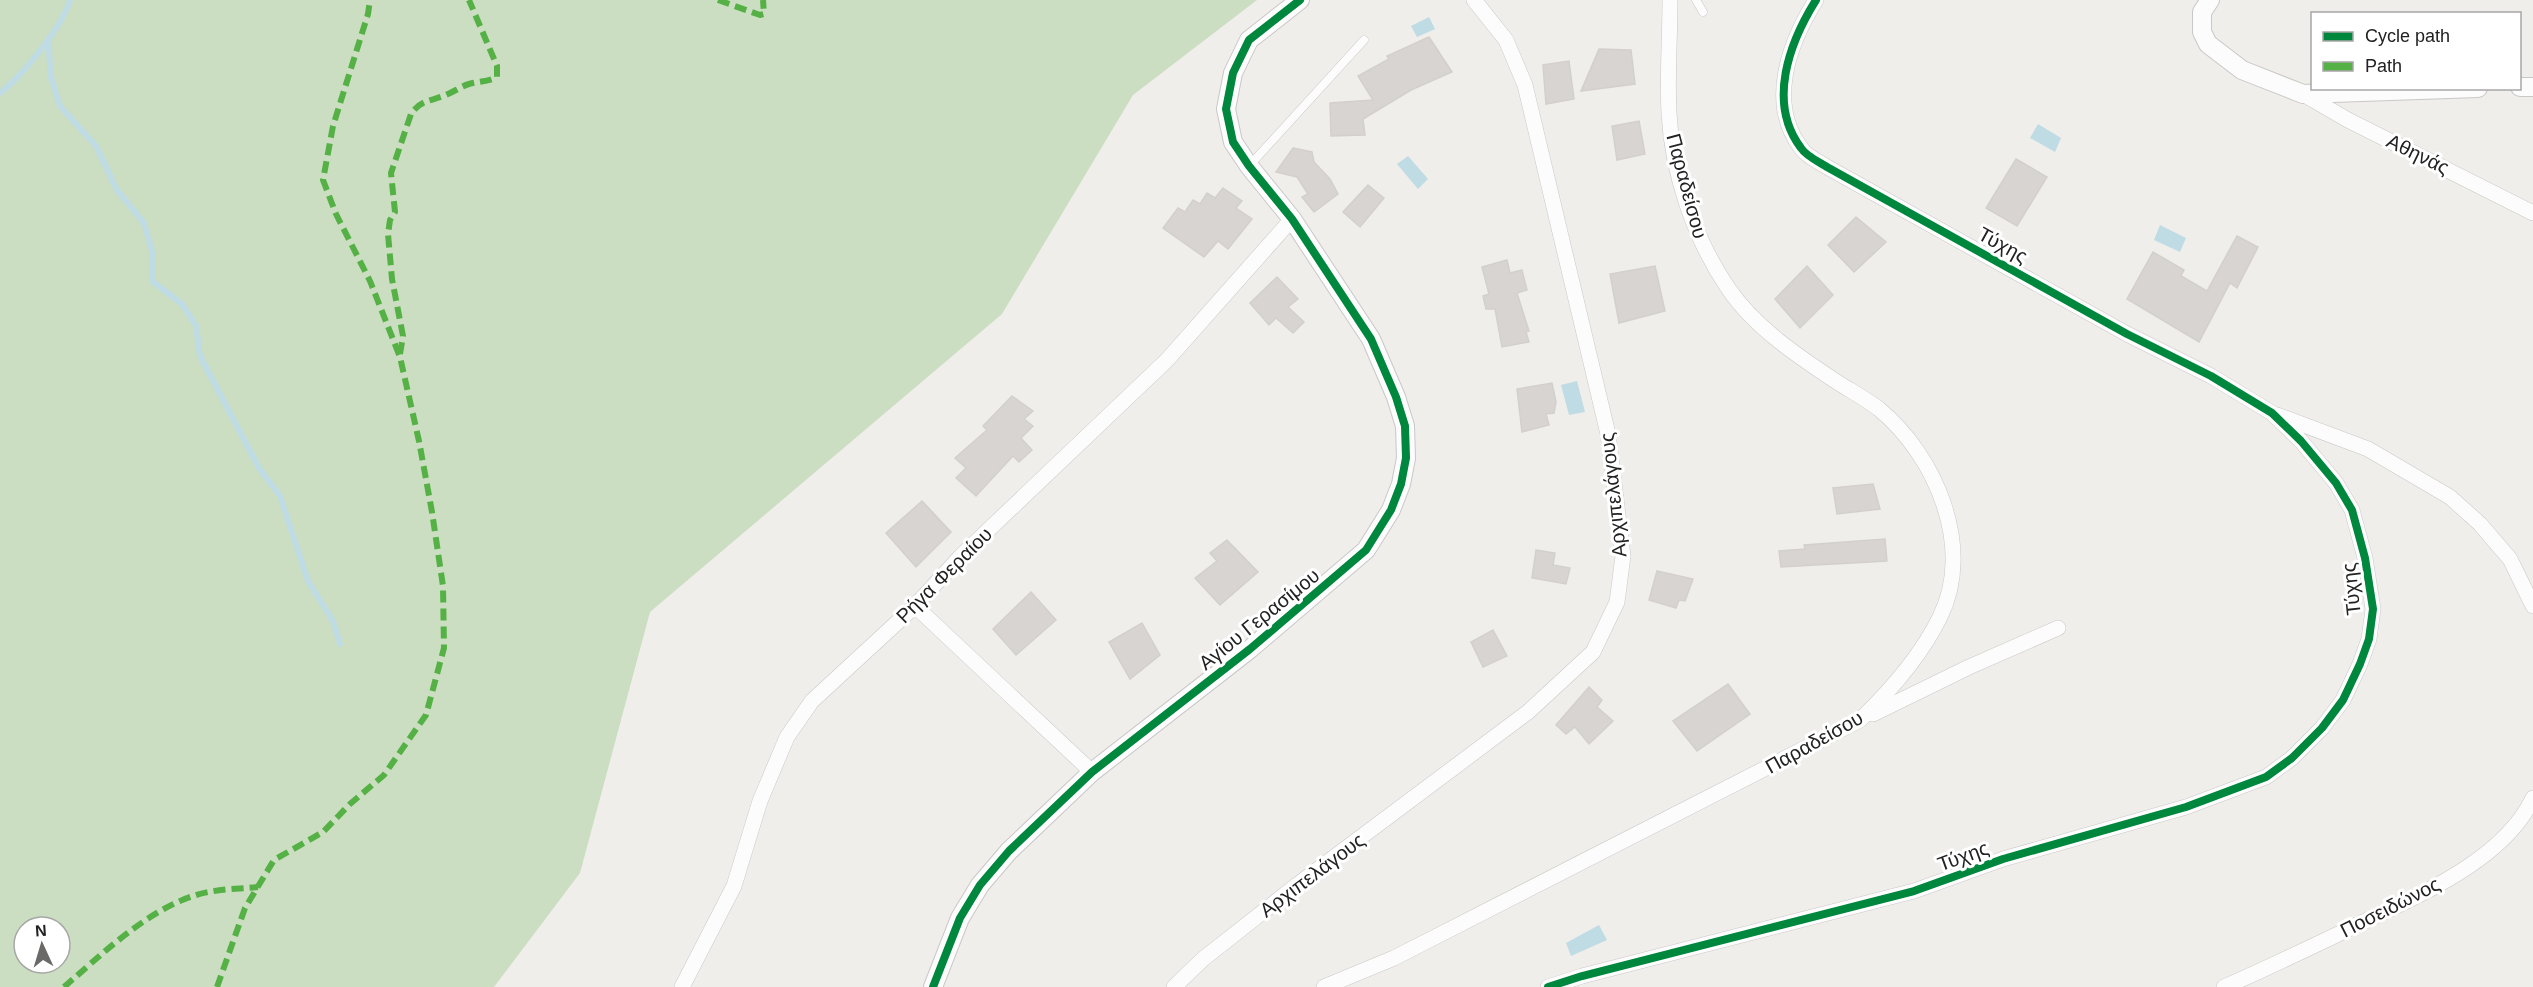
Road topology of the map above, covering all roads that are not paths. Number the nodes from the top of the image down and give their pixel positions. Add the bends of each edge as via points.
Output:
1 (1300, 0) edge
2 (1474, 0) edge
3 (1670, 0) edge
4 (1696, 0) edge
5 (1816, 0) edge
6 (2210, 0) edge
7 (1703, 12) dead end
8 (1364, 40) dead end
9 (2420, 90) edge
10 (2303, 94) junction
11 (1249, 166) junction
12 (2533, 213) edge
13 (1292, 219) junction
14 (2272, 413) junction
15 (915, 606) junction
16 (2533, 606) edge
17 (2058, 628) dead end
18 (1860, 720) junction
19 (1092, 772) junction
20 (2533, 798) edge
21 (682, 987) edge
22 (933, 987) edge
23 (1174, 987) edge
24 (1324, 987) edge
25 (1548, 987) edge
26 (2224, 987) edge

1 - 11 street, Αγίου Γερασίμου via 1249,40 1233,74 1226,109 1233,142
2 - 23 street, Αρχιπελάγους via 1506,40 1525,85 1608,434 1623,556 1617,602 1593,652 1528,712 1297,885 1203,959
3 - 18 street, Παραδείσου via 1672,145 1703,246 1728,289 1752,316 1879,410 1906,436 1929,468 1944,503 1953,562 1941,616 1885,696
4 - 7 lane
5 - 14 street, Τύχης via 1795,41 1784,75 1787,120 1801,149
6 - 10 street via 2202,12 2202,32 2208,44 2242,70
8 - 11 lane
9 - 10 street
10 - 12 street, Αθηνάς
11 - 13 street, Αγίου Γερασίμου
13 - 15 street, Ρήγα Φεραίου via 1167,360 961,556
13 - 19 street, Αγίου Γερασίμου via 1371,339 1396,397 1405,426 1406,458 1401,484 1381,528 1359,557 1250,649
14 - 16 street via 2368,449 2450,497 2510,559
14 - 25 street, Τύχης via 2336,483 2352,510 2373,609 2369,639 2343,700 2292,758 2266,777 2186,807 2003,859 1914,891
15 - 19 street
15 - 21 street, Ρήγα Φεραίου via 812,701 787,736 760,801 734,886
17 - 18 street
18 - 24 street, Παραδείσου via 1394,958
19 - 22 street, Αγίου Γερασίμου via 1009,850 980,885 960,918
20 - 26 street, Ποσειδώνος via 2503,839 2463,870 2368,920

